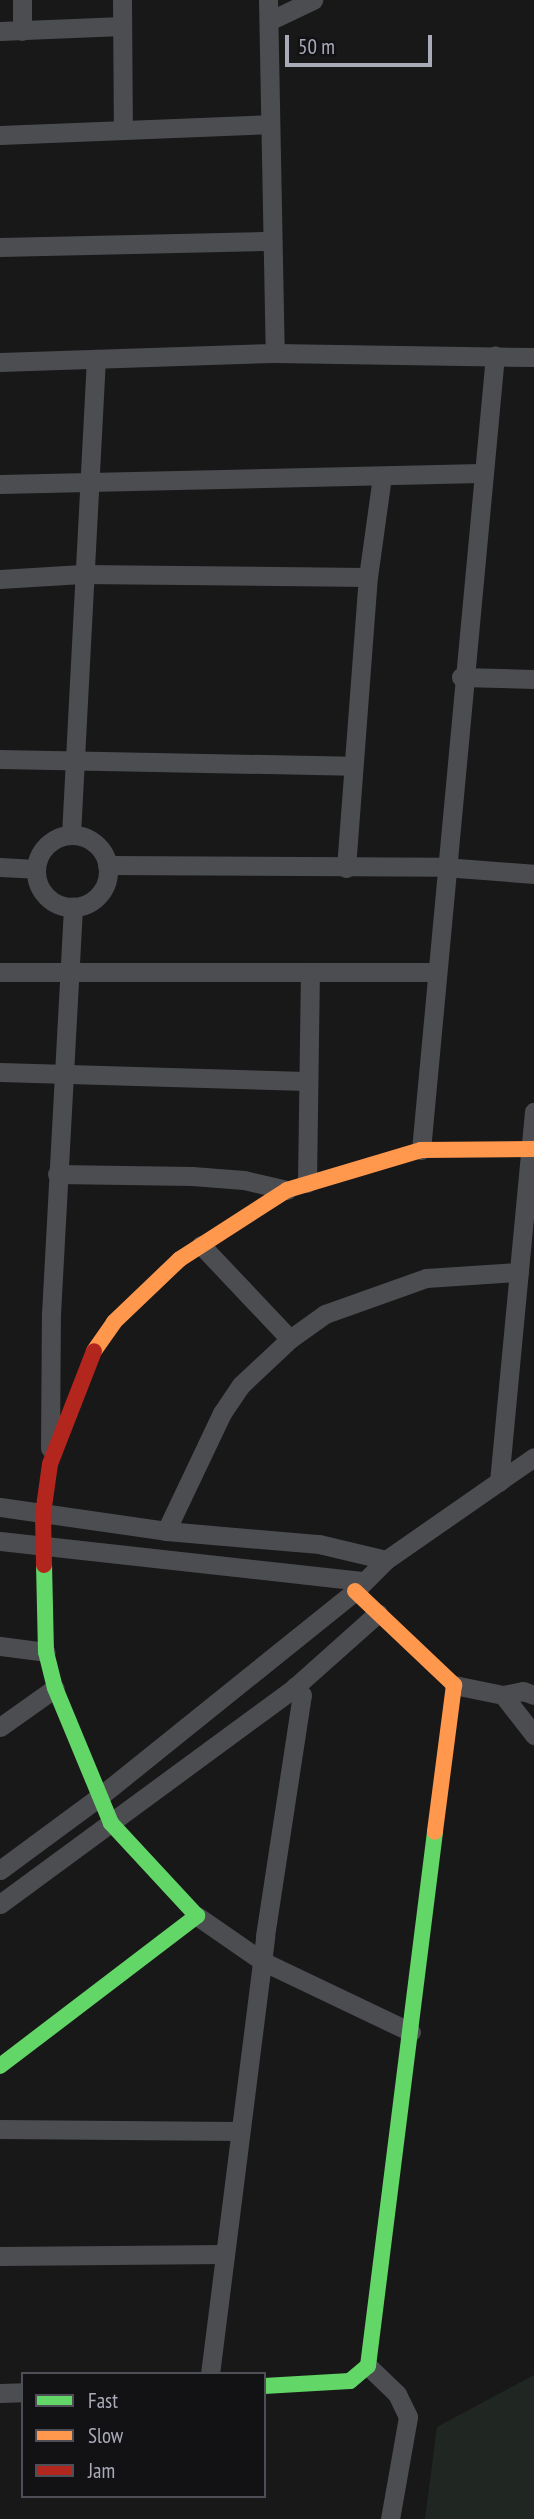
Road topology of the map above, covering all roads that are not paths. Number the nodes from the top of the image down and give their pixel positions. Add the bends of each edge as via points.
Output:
1 (22, 0) edge
2 (122, 0) edge
3 (268, 0) edge
4 (313, 0) edge
5 (269, 21) junction
6 (122, 26) junction
7 (0, 31) edge
8 (22, 31) junction
9 (270, 124) junction
10 (123, 130) junction
11 (0, 135) edge
12 (271, 241) junction
13 (0, 247) edge
14 (275, 353) junction
15 (495, 355) junction
16 (534, 357) edge
17 (96, 359) junction
18 (0, 362) edge
19 (481, 473) junction
20 (382, 476) junction
21 (88, 482) junction
22 (0, 484) edge
23 (82, 574) junction
24 (368, 577) junction
25 (0, 579) edge
26 (461, 677) junction
27 (534, 679) edge
28 (0, 759) edge
29 (72, 761) junction
30 (351, 766) junction
31 (71, 835) junction
32 (107, 865) junction
33 (0, 867) edge
34 (444, 867) junction
35 (346, 868) junction
36 (36, 869) junction
37 (534, 874) edge
38 (73, 907) junction
39 (0, 972) edge
40 (435, 972) junction
41 (70, 974) junction
42 (310, 975) junction
43 (0, 1072) edge
44 (65, 1074) junction
45 (306, 1081) junction
46 (534, 1112) edge
47 (532, 1148) edge
48 (421, 1150) junction
49 (57, 1174) junction
50 (307, 1184) junction
51 (286, 1190) junction
52 (201, 1245) junction
53 (519, 1272) junction
54 (290, 1339) junction
55 (534, 1457) edge
56 (50, 1464) junction
57 (499, 1482) junction
58 (0, 1507) edge
59 (43, 1514) junction
60 (166, 1531) junction
61 (0, 1541) edge
62 (43, 1547) junction
63 (386, 1560) junction
64 (358, 1586) junction
65 (378, 1613) junction
66 (0, 1646) edge
67 (46, 1652) junction
68 (454, 1685) junction
69 (295, 1687) junction
70 (55, 1688) junction
71 (503, 1695) junction
72 (534, 1695) edge
73 (0, 1727) edge
74 (534, 1735) edge
75 (99, 1797) junction
76 (111, 1822) junction
77 (0, 1870) edge
78 (0, 1904) edge
79 (197, 1916) junction
80 (262, 1961) junction
81 (411, 2032) junction
82 (0, 2066) edge
83 (0, 2129) edge
84 (240, 2131) junction
85 (225, 2254) junction
86 (0, 2256) edge
87 (368, 2366) junction
88 (210, 2372) edge
89 (266, 2386) edge
90 (21, 2392) edge
91 (0, 2393) edge
92 (390, 2519) edge

1 - 8 street
2 - 6 street
3 - 5 street
4 - 5 street
5 - 9 street
6 - 8 street
6 - 10 street
7 - 8 street
9 - 10 street
9 - 12 street
10 - 11 street
12 - 13 street
12 - 14 street
14 - 15 street
14 - 17 street
15 - 16 street
15 - 19 street
17 - 18 street
17 - 21 street
19 - 20 street
19 - 26 street
20 - 21 street
20 - 24 street
21 - 22 street
21 - 23 street
23 - 24 street
23 - 25 street
23 - 29 street
24 - 30 street
26 - 27 street
26 - 34 street
28 - 29 street
29 - 30 street
29 - 31 street
30 - 35 street
31 - 32 street via 90,840
31 - 36 street via 44,848
32 - 35 street
32 - 38 street via 100,894
33 - 36 street
34 - 35 street
34 - 37 street
34 - 40 street
36 - 38 street via 45,895
38 - 41 street
39 - 41 street
40 - 42 street
40 - 48 street
41 - 42 street
41 - 44 street
42 - 45 street
43 - 44 street
44 - 45 street
44 - 49 street
45 - 50 street
46 - 47 street
47 - 48 street
47 - 53 street
48 - 50 street
49 - 51 street via 192,1176
49 - 56 street
50 - 51 street
51 - 52 street
52 - 54 street
52 - 56 street via 114,1322 88,1360
53 - 54 street via 426,1278 325,1314
53 - 57 street
54 - 60 street via 241,1385 222,1413
55 - 57 street
56 - 59 street
57 - 63 street
58 - 59 street
59 - 60 street
59 - 62 street
60 - 63 street via 318,1544
61 - 62 street
62 - 64 street
62 - 67 street
63 - 64 street
64 - 65 street
64 - 75 street
65 - 68 street
65 - 69 street
66 - 67 street
67 - 70 street
68 - 71 street
68 - 81 street
69 - 76 street
69 - 80 street via 302,1695
70 - 73 street
70 - 75 street
71 - 72 street via 523,1691
71 - 74 street
75 - 76 street
75 - 77 street
76 - 78 street
76 - 79 street
79 - 80 street
79 - 82 street
80 - 81 street
80 - 84 street
81 - 87 street
83 - 84 street
84 - 85 street
85 - 86 street
85 - 88 street
87 - 89 street via 350,2381
87 - 92 street via 397,2394 408,2417
90 - 91 street

